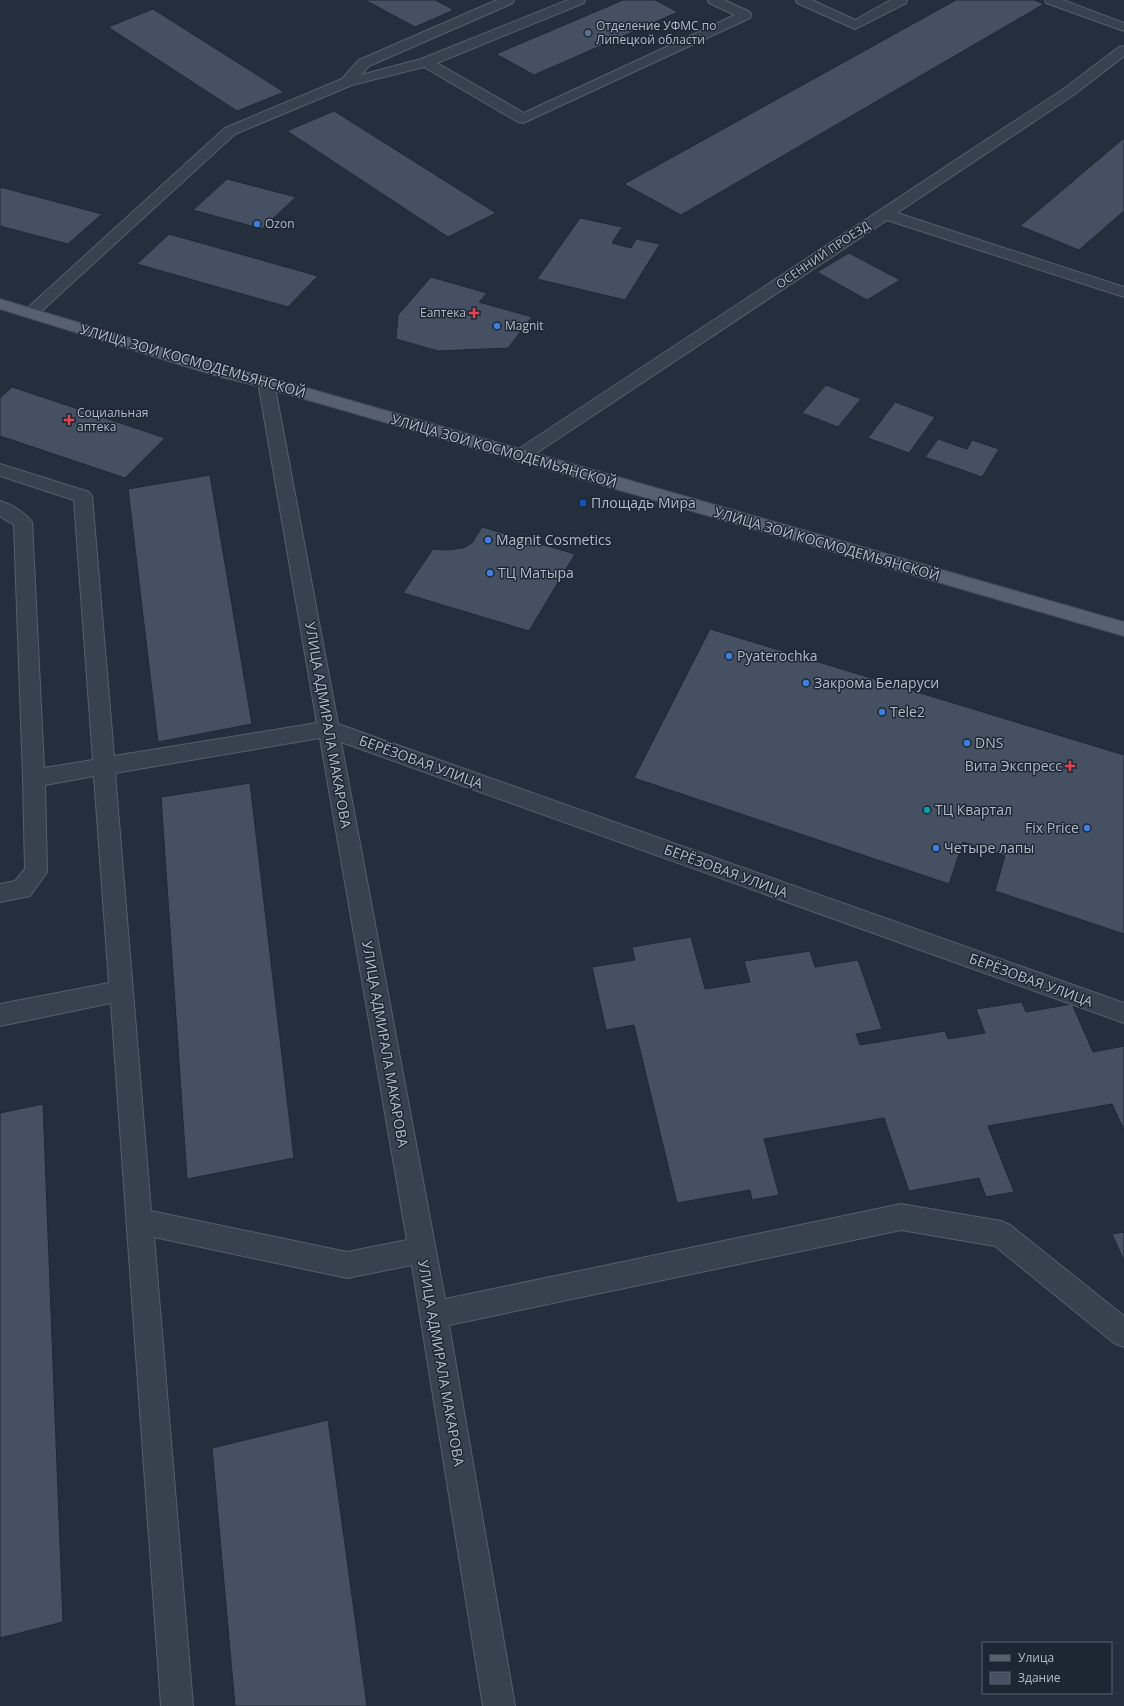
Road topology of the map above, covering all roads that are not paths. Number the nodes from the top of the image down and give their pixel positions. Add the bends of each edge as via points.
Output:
1 (508, 0) edge
2 (579, 0) edge
3 (714, 0) edge
4 (802, 0) edge
5 (901, 0) edge
6 (1051, 0) edge
7 (1124, 27) edge
8 (1124, 50) edge
9 (426, 62) junction
10 (347, 82) junction
11 (885, 214) junction
12 (1124, 292) edge
13 (0, 304) edge
14 (30, 313) junction
15 (266, 382) junction
16 (520, 456) junction
17 (0, 470) edge
18 (0, 507) edge
19 (1124, 629) edge
20 (328, 729) junction
21 (104, 766) junction
22 (34, 778) junction
23 (0, 893) edge
24 (121, 991) junction
25 (1124, 1013) edge
26 (0, 1015) edge
27 (139, 1221) junction
28 (422, 1250) junction
29 (434, 1315) junction
30 (1124, 1334) edge
31 (177, 1706) edge
32 (500, 1706) edge

1 - 10 street via 364,63
2 - 9 street
3 - 9 street via 745,15 523,119
4 - 5 street via 855,25
6 - 7 street
8 - 11 street, ОСЕННИЙ ПРОЕЗД via 1070,91
9 - 10 street
10 - 14 street via 230,131
11 - 12 street
11 - 16 street, ОСЕННИЙ ПРОЕЗД
13 - 14 main road, УЛИЦА ЗОИ КОСМОДЕМЬЯНСКОЙ
14 - 15 main road, УЛИЦА ЗОИ КОСМОДЕМЬЯНСКОЙ via 226,373
15 - 16 main road, УЛИЦА ЗОИ КОСМОДЕМЬЯНСКОЙ
15 - 20 street, УЛИЦА АДМИРАЛА МАКАРОВА
16 - 19 main road, УЛИЦА ЗОИ КОСМОДЕМЬЯНСКОЙ
17 - 21 street via 83,496
18 - 22 street via 23,522
20 - 21 street
20 - 25 street, БЕРЁЗОВАЯ УЛИЦА
20 - 28 street, УЛИЦА АДМИРАЛА МАКАРОВА
21 - 22 street
21 - 24 street
22 - 23 street via 36,872 22,889
24 - 26 street
24 - 27 street
27 - 28 street via 347,1265
27 - 31 street
28 - 29 street, УЛИЦА АДМИРАЛА МАКАРОВА
29 - 30 street via 901,1217 1001,1234
29 - 32 street, УЛИЦА АДМИРАЛА МАКАРОВА

